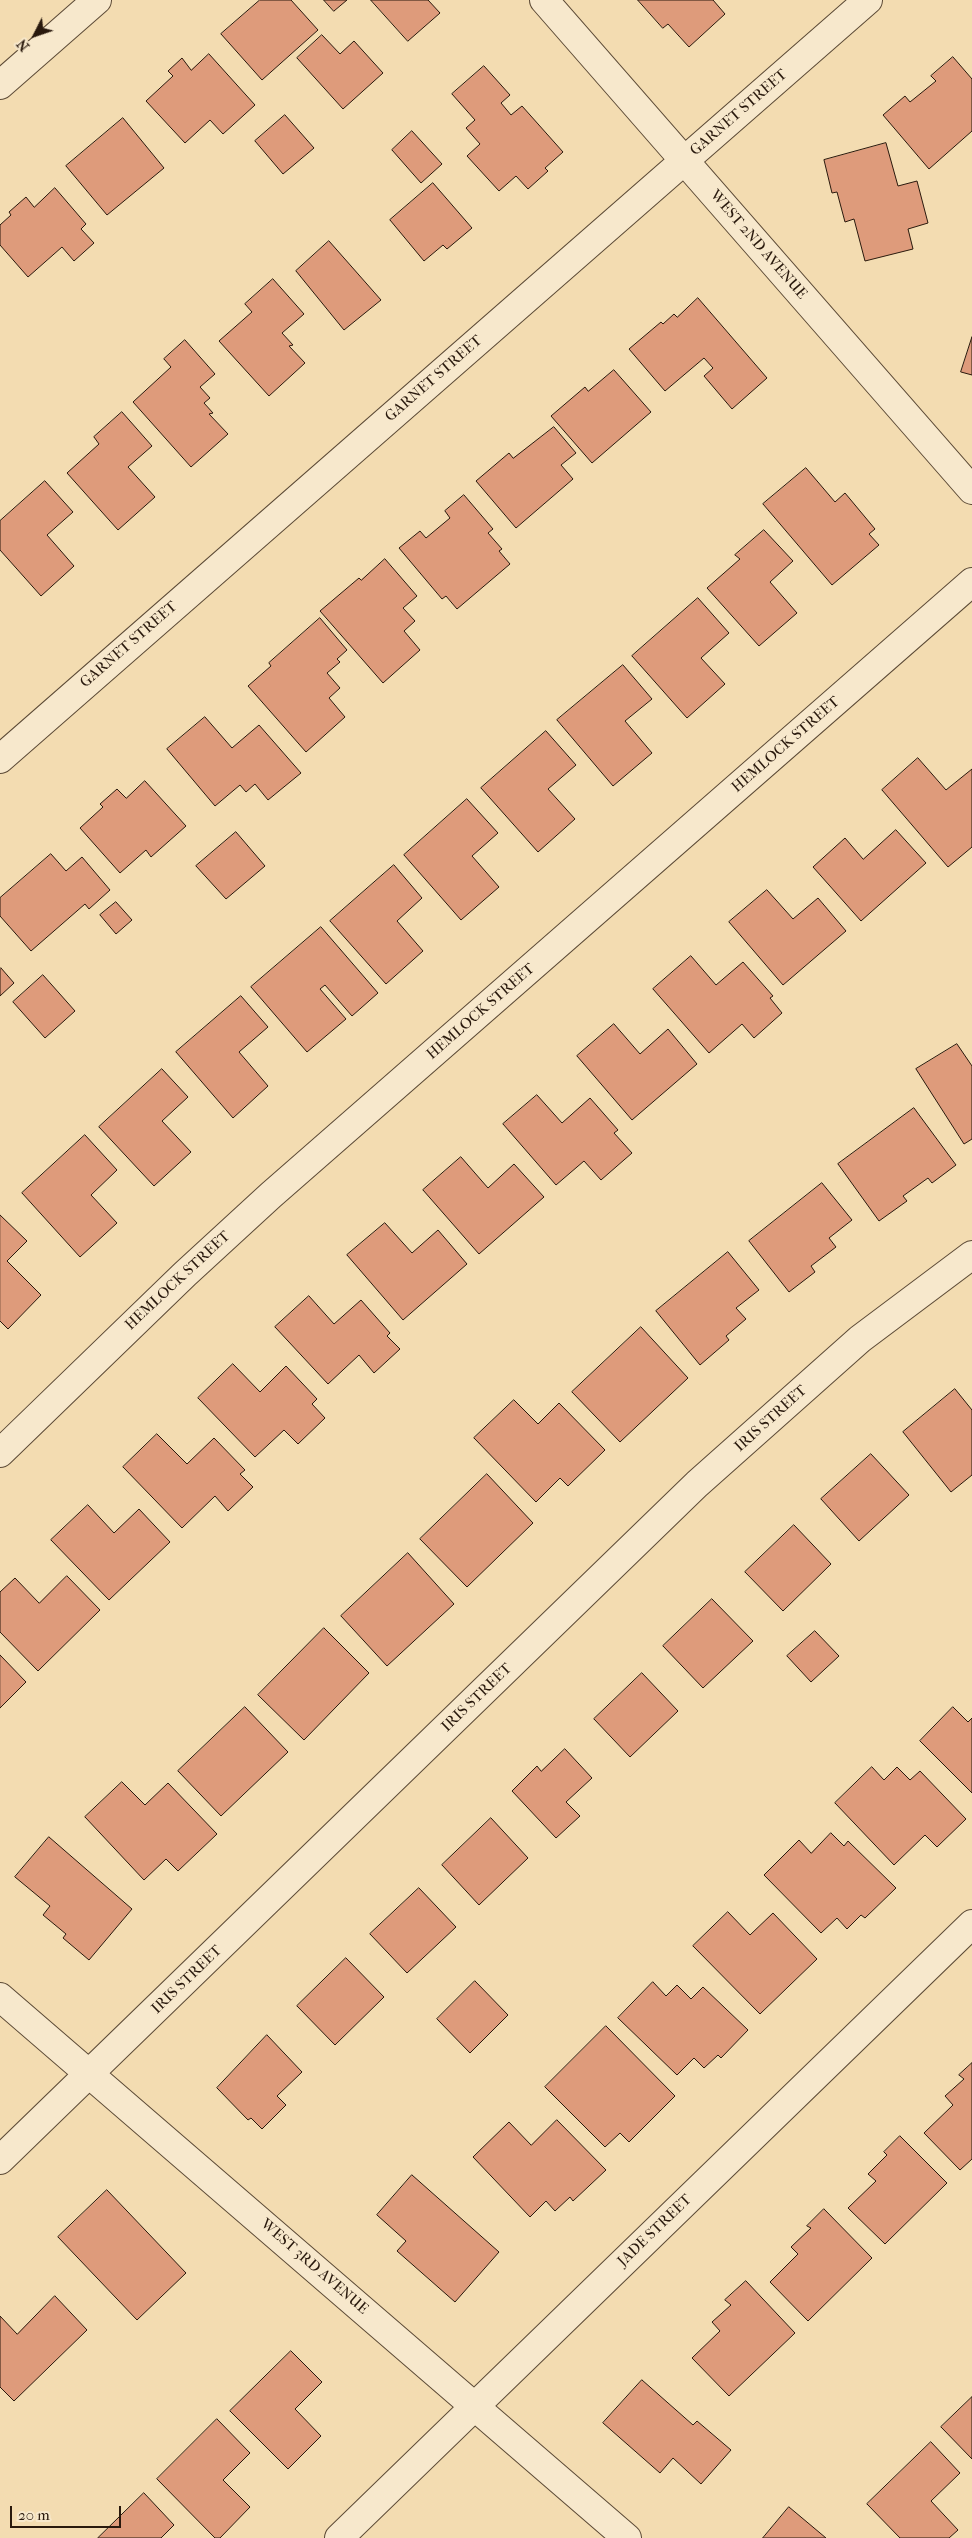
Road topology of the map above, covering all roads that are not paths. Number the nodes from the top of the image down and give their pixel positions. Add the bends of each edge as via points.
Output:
1 (97, 0) edge
2 (544, 0) edge
3 (868, 0) edge
4 (0, 85) edge
5 (684, 161) junction
6 (972, 490) edge
7 (972, 582) edge
8 (0, 758) edge
9 (972, 1255) edge
10 (0, 1453) edge
11 (972, 1924) edge
12 (0, 1997) edge
13 (89, 2074) junction
14 (0, 2160) edge
15 (474, 2406) junction
16 (338, 2538) edge
17 (627, 2538) edge

1 - 4 street
2 - 5 street, WEST 2ND AVENUE
3 - 5 street, GARNET STREET
5 - 6 street, WEST 2ND AVENUE
5 - 8 street, GARNET STREET
7 - 10 street, HEMLOCK STREET via 272,1195
9 - 13 street, IRIS STREET via 860,1339 697,1484
11 - 15 street, JADE STREET
12 - 13 street, WEST 3RD AVENUE
13 - 14 street, IRIS STREET
13 - 15 street, WEST 3RD AVENUE
15 - 16 street, JADE STREET
15 - 17 street, WEST 3RD AVENUE

